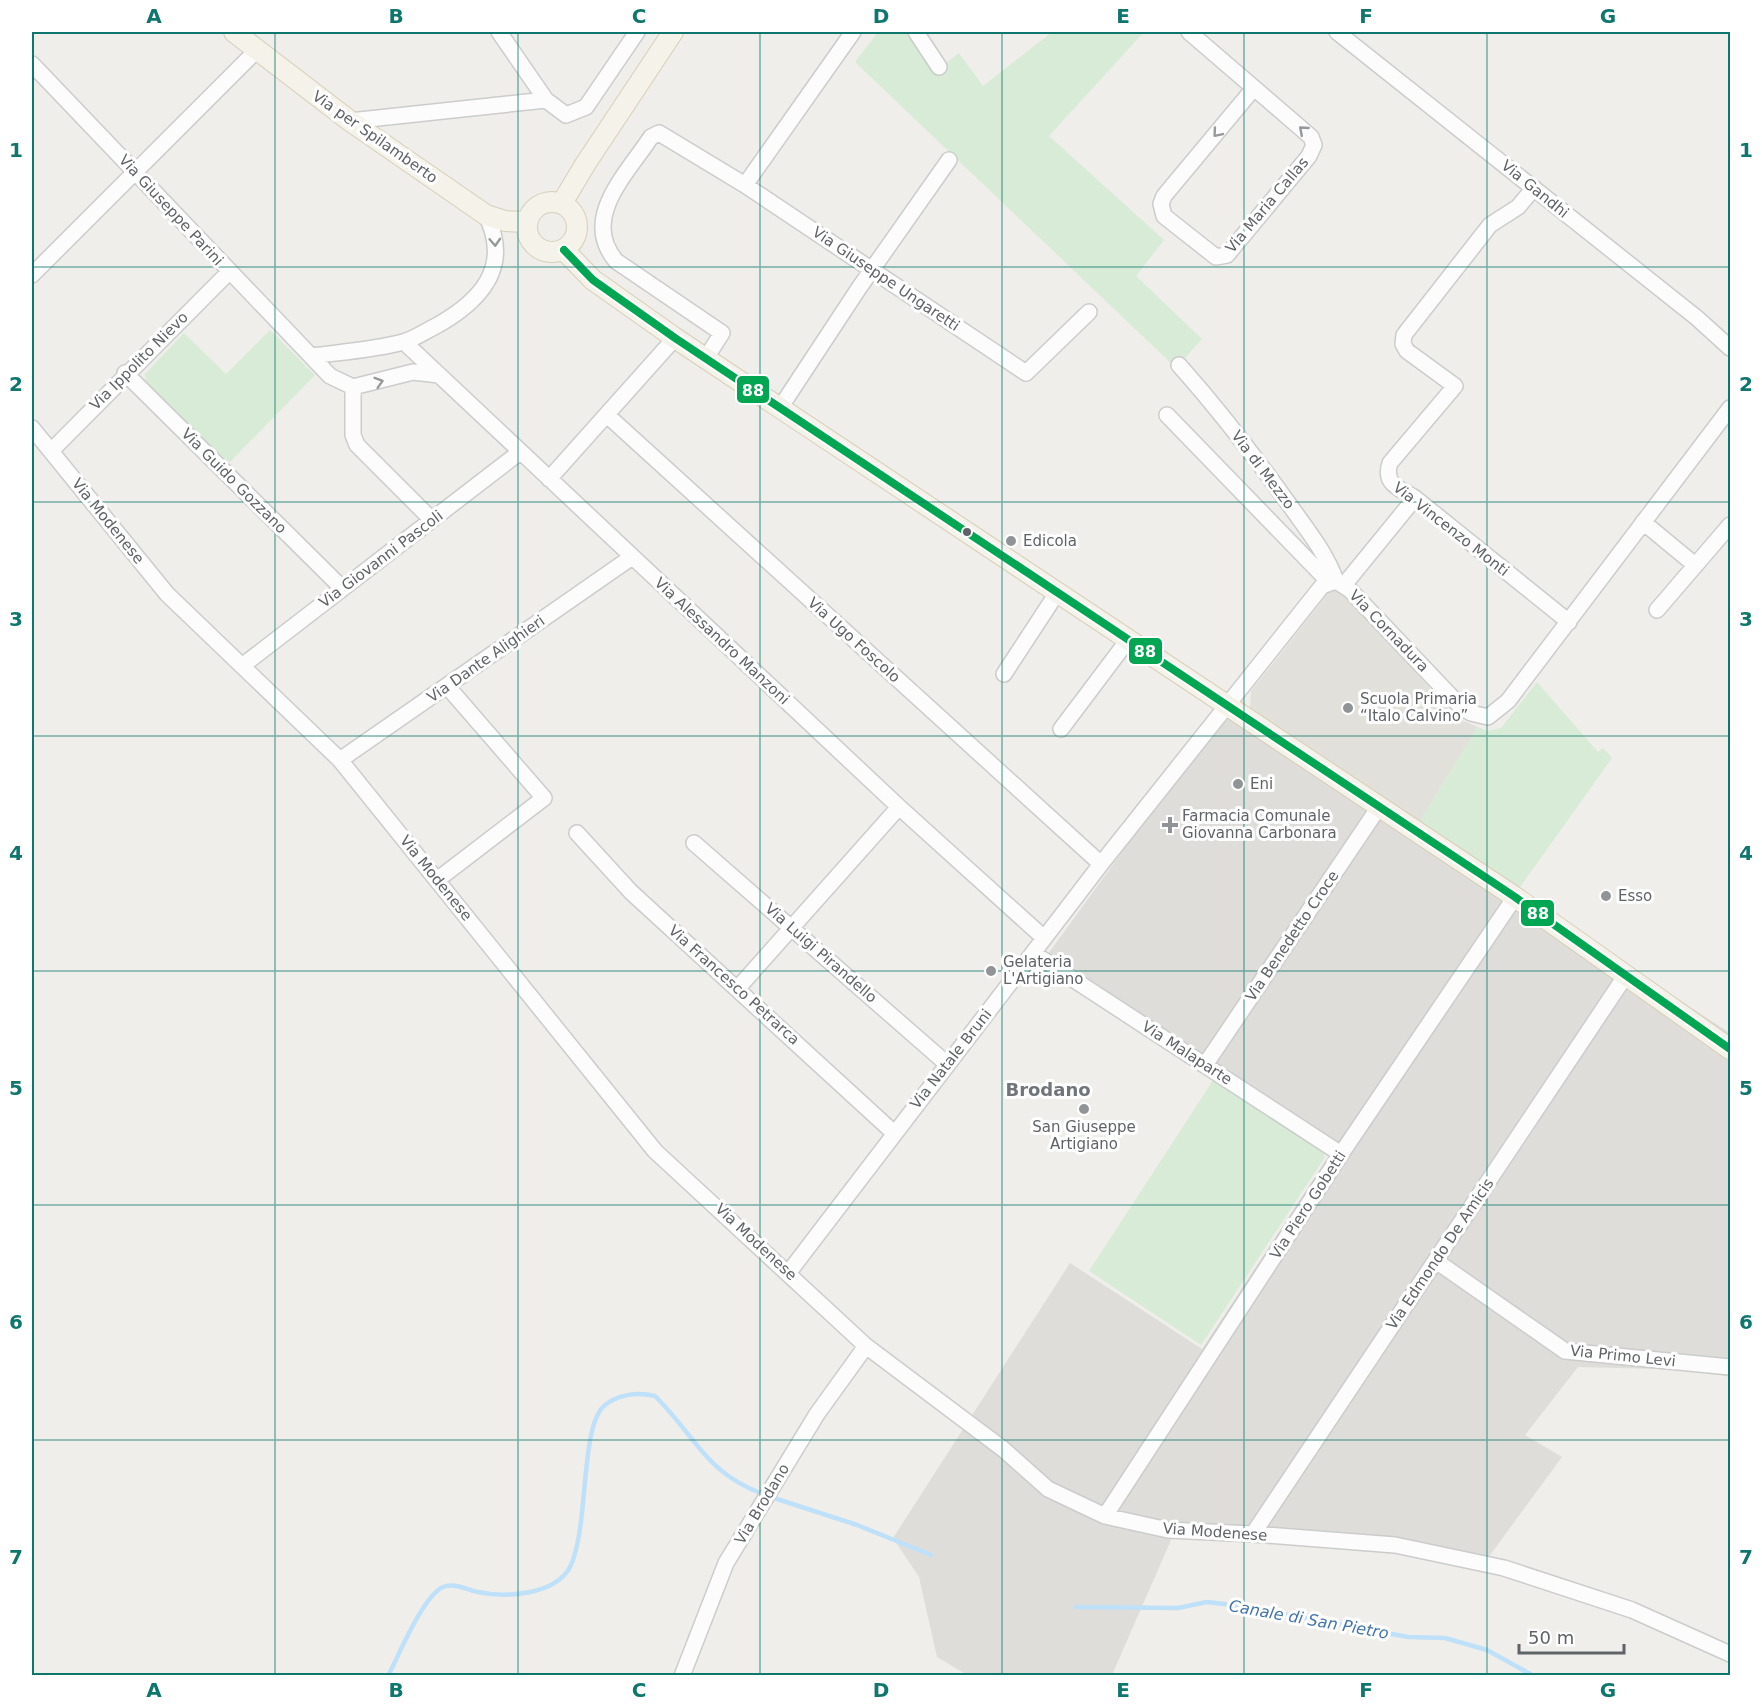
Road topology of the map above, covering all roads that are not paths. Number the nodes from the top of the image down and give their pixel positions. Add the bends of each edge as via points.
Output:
1 (234, 32) edge
2 (499, 32) edge
3 (637, 32) edge
4 (673, 32) edge
5 (853, 32) edge
6 (915, 32) edge
7 (1189, 32) edge
8 (1337, 32) edge
9 (256, 50) junction
10 (939, 67) dead end
11 (33, 69) edge
12 (1254, 88) junction
13 (546, 100) junction
14 (350, 121) junction
15 (949, 159) dead end
16 (137, 172) junction
17 (745, 185) junction
18 (1534, 189) junction
19 (562, 203) junction
20 (486, 215) junction
21 (527, 222) junction
22 (564, 249) junction
23 (872, 269) junction
24 (229, 272) junction
25 (32, 275) edge
26 (1089, 312) dead end
27 (675, 338) junction
28 (404, 342) junction
29 (1731, 348) edge
30 (311, 356) junction
31 (706, 357) junction
32 (1179, 365) dead end
33 (125, 373) junction
34 (439, 375) junction
35 (353, 387) junction
36 (780, 408) junction
37 (1731, 408) edge
38 (1167, 415) dead end
39 (608, 416) junction
40 (32, 428) edge
41 (51, 451) junction
42 (520, 452) junction
43 (549, 479) junction
44 (1415, 498) junction
45 (432, 520) junction
46 (1643, 522) junction
47 (1731, 525) edge
48 (632, 557) junction
49 (1695, 565) junction
50 (1336, 583) junction
51 (342, 588) junction
52 (1057, 593) junction
53 (1657, 610) dead end
54 (1569, 622) junction
55 (1128, 640) junction
56 (242, 666) junction
57 (1004, 674) dead end
58 (447, 686) junction
59 (1227, 705) junction
60 (1061, 729) dead end
61 (340, 760) junction
62 (899, 807) junction
63 (1378, 807) junction
64 (577, 833) dead end
65 (694, 843) dead end
66 (1101, 864) junction
67 (437, 880) junction
68 (1515, 897) junction
69 (792, 926) junction
70 (1044, 938) junction
71 (1033, 953) junction
72 (1626, 975) junction
73 (738, 988) junction
74 (1731, 1048) edge
75 (947, 1064) junction
76 (1205, 1065) junction
77 (894, 1133) junction
78 (1341, 1154) junction
79 (1436, 1261) junction
80 (789, 1272) junction
81 (866, 1346) junction
82 (1731, 1367) edge
83 (1104, 1516) junction
84 (1253, 1533) junction
85 (1731, 1654) edge
86 (682, 1676) edge

1 - 9 main road, Via per Spilamberto
2 - 13 street
3 - 13 street via 586,107 566,115
4 - 19 main road
5 - 17 street
6 - 10 street
7 - 12 street, Via Maria Callas
8 - 18 street, Via Gandhi
9 - 14 main road, Via per Spilamberto
9 - 16 street
11 - 16 street, Via Giuseppe Parini
12 -> 12 street, Via Maria Callas via 1161,204 1164,216 1215,257 1227,255 1313,150 1311,137
13 - 14 street
14 - 20 main road, Via per Spilamberto
15 - 23 street
16 - 24 street, Via Giuseppe Parini
16 - 25 street
17 - 23 street, Via Giuseppe Ungaretti
17 - 31 street, Via Giuseppe Ungaretti via 659,134 651,137 603,212 604,244 616,261 722,333
18 - 29 street, Via Gandhi
18 - 44 street, Via Vincenzo Monti via 1518,207 1490,225 1404,334 1407,351 1455,386 1389,463 1389,482
19 - 21 main road via 540,204
19 - 22 main road via 570,209 578,226
20 - 21 main road, Via per Spilamberto
20 -> 28 street via 496,234 492,271 483,288 462,310
21 - 22 main road via 529,238 540,250
22 - 27 main road via 593,280
23 - 26 street, Via Giuseppe Ungaretti via 1026,373
23 - 36 street
24 - 30 street, Via Giuseppe Parini
24 - 33 street, Via Ippolito Nievo
27 - 31 main road
27 - 39 street
28 - 30 street
28 - 34 street, Via Alessandro Manzoni
30 - 35 street, Via Giuseppe Parini via 330,376
31 - 36 main road
32 - 50 street, Via di Mezzo via 1279,489 1328,559
33 - 41 street, Via Ippolito Nievo
33 - 51 street, Via Guido Gozzano
35 -> 34 street via 413,372
34 - 42 street, Via Alessandro Manzoni
35 - 45 street via 353,435 357,445
36 - 52 main road
37 - 46 street, Via Cornadura
38 - 50 street
39 - 43 street
39 - 66 street, Via Ugo Foscolo
40 - 41 street, Via Modenese
41 - 56 street, Via Modenese via 167,594
42 - 43 street, Via Alessandro Manzoni
42 - 45 street, Via Giovanni Pascoli
43 - 48 street, Via Alessandro Manzoni
44 - 50 street
44 - 54 street, Via Vincenzo Monti
45 - 51 street, Via Giovanni Pascoli
46 - 49 street
46 - 54 street, Via Cornadura
47 - 49 street
48 - 58 street, Via Dante Alighieri
48 - 62 street, Via Alessandro Manzoni
49 - 53 street
50 - 54 street, Via Cornadura via 1462,708 1479,716 1494,714 1508,701
50 - 59 street via 1308,603
51 - 56 street, Via Giovanni Pascoli
52 - 55 main road
52 - 57 street
55 - 59 main road
55 - 60 street
56 - 61 street, Via Modenese
58 - 61 street, Via Dante Alighieri
58 - 67 street via 544,798
59 - 63 main road
59 - 66 street, Via Natale Bruni
61 - 67 street, Via Modenese
62 - 69 street
62 - 70 street, Via Alessandro Manzoni
63 - 68 main road
63 - 76 street, Via Benedetto Croce
64 - 73 street, Via Francesco Petrarca via 631,892
65 - 69 street, Via Luigi Pirandello
66 - 70 street, Via Natale Bruni
67 - 80 street, Via Modenese via 656,1151
68 - 72 main road
68 - 78 street, Via Piero Gobetti
69 - 73 street
69 - 75 street, Via Luigi Pirandello
70 - 71 street, Via Natale Bruni
71 - 75 street, Via Natale Bruni
71 - 76 street, Via Malaparte
72 - 74 main road
72 - 79 street, Via Edmondo De Amicis
73 - 77 street, Via Francesco Petrarca
75 - 77 street, Via Natale Bruni
76 - 78 street, Via Malaparte
77 - 80 street, Via Natale Bruni
78 - 83 street, Via Piero Gobetti
79 - 82 street, Via Primo Levi via 1565,1351
79 - 84 street, Via Edmondo De Amicis
80 - 81 street, Via Modenese
81 - 83 street, Via Modenese via 1003,1449 1048,1489
81 - 86 street, Via Brodano via 817,1414 726,1563
83 - 84 street, Via Modenese via 1168,1530
84 - 85 street, Via Modenese via 1395,1545 1504,1568 1632,1610

